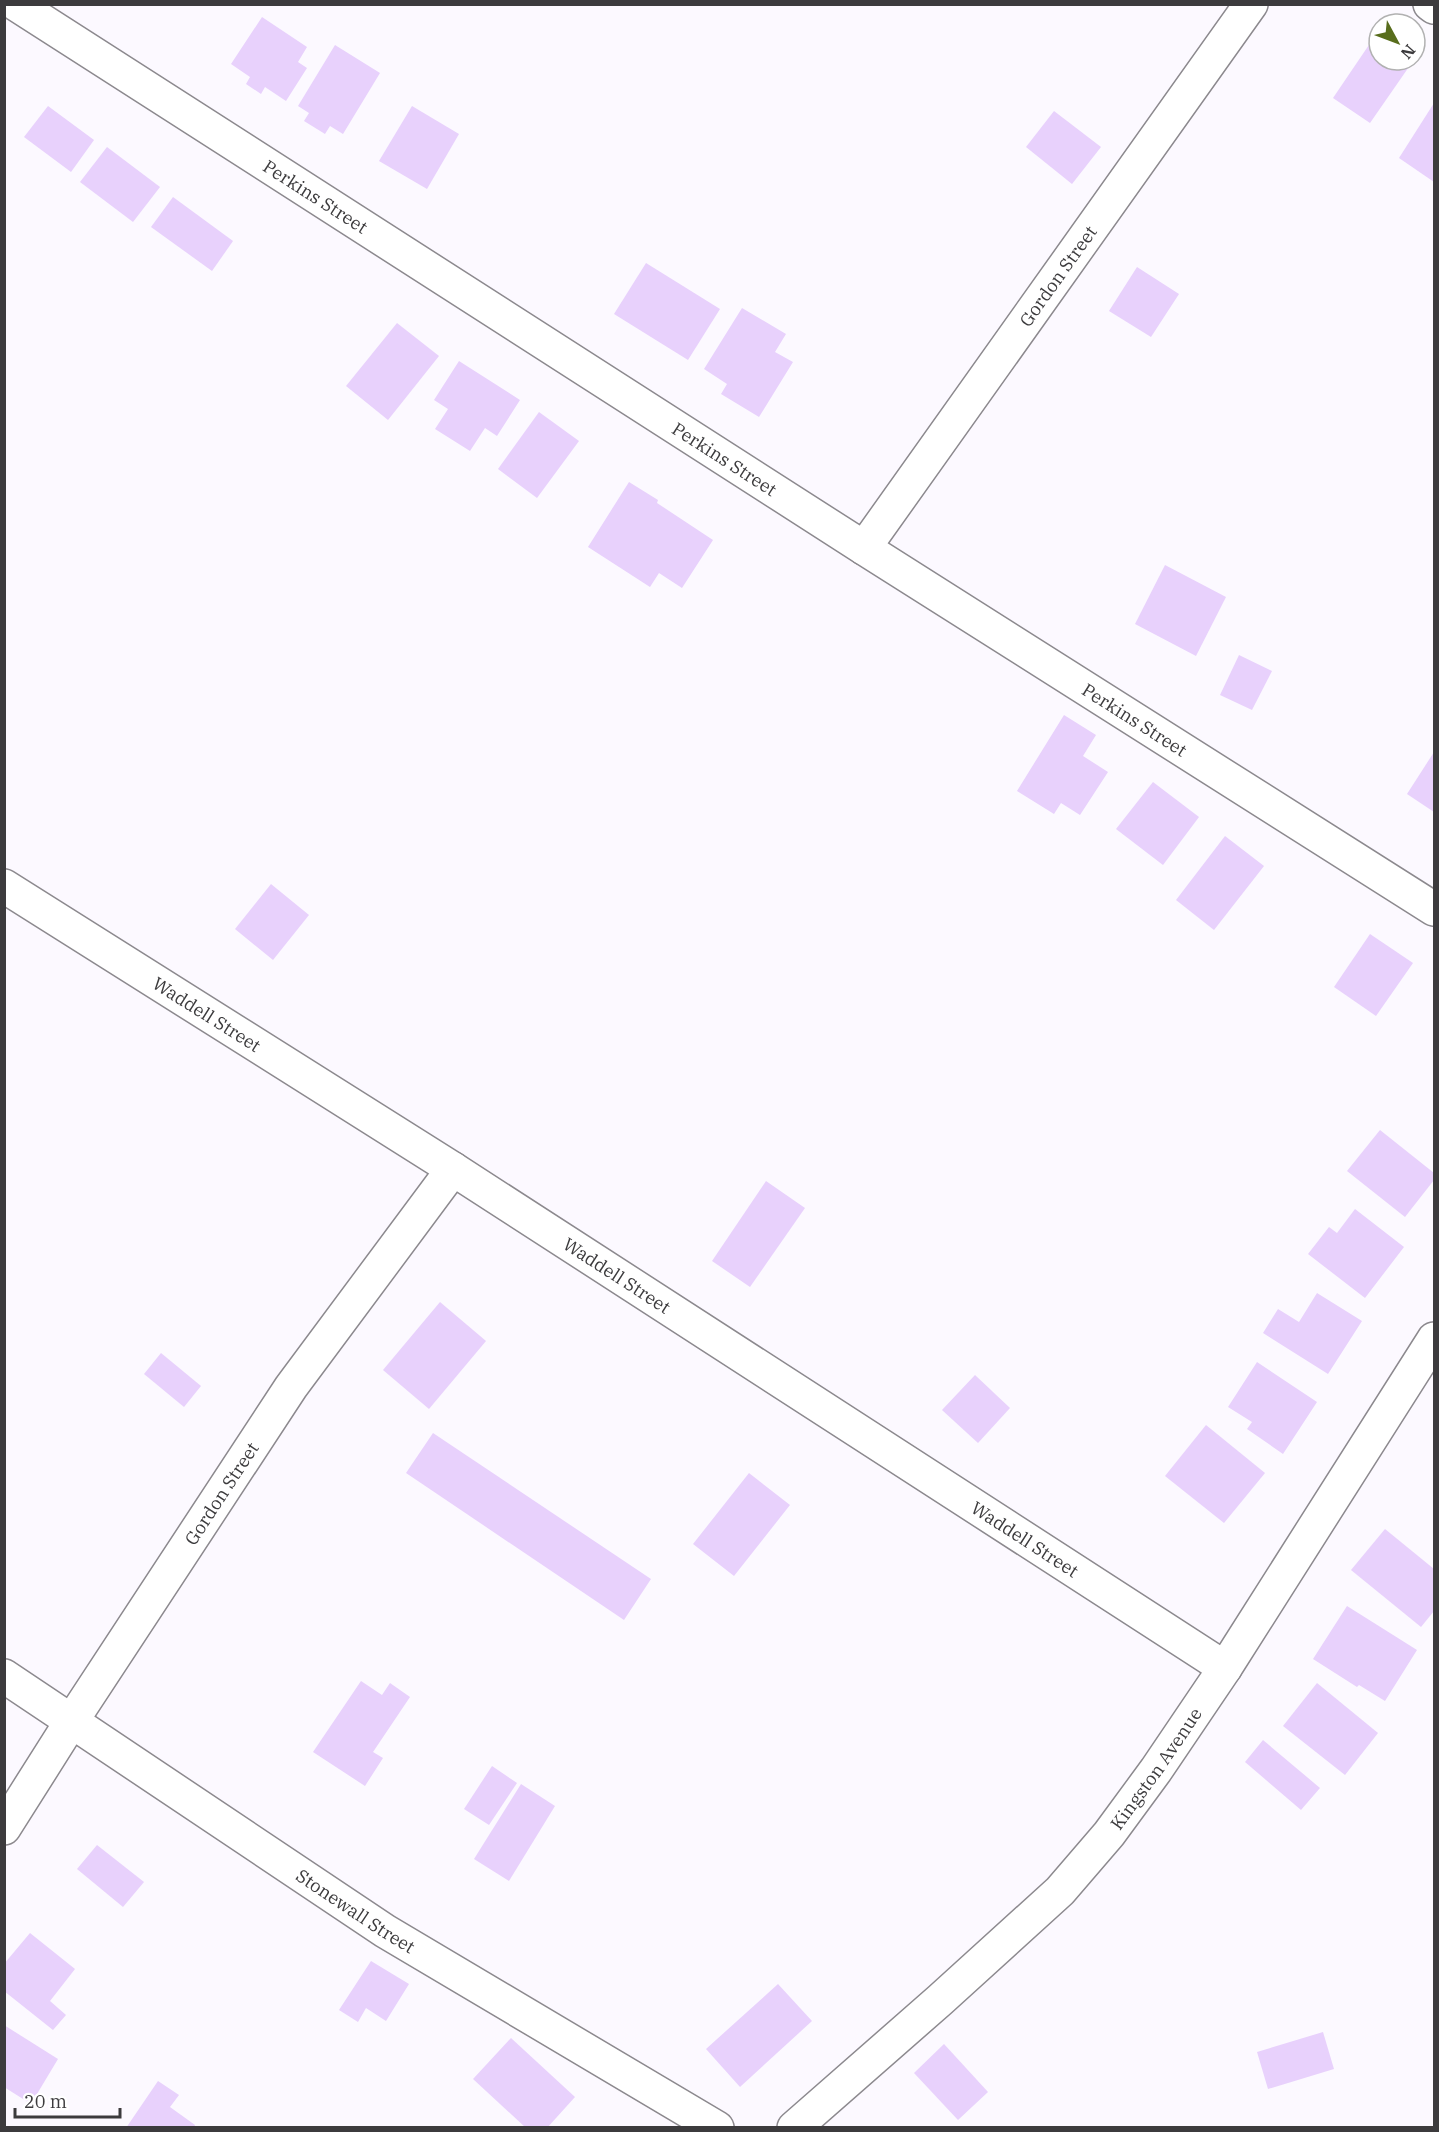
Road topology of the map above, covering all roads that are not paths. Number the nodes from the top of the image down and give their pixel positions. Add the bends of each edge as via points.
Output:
1 (16, 4) edge
2 (1251, 4) edge
3 (1430, 4) edge
4 (1434, 8) edge
5 (864, 548) junction
6 (4, 886) edge
7 (1434, 909) edge
8 (453, 1169) junction
9 (1434, 1339) edge
10 (1225, 1668) junction
11 (4, 1676) edge
12 (71, 1722) junction
13 (4, 1828) edge
14 (717, 2127) edge
15 (794, 2127) edge

1 - 5 street, Perkins Street
2 - 5 street, Gordon Street
3 - 4 street
5 - 7 street, Perkins Street
6 - 8 street, Waddell Street
8 - 10 street, Waddell Street
8 - 12 street, Gordon Street via 291,1387
9 - 10 street, Kingston Avenue
10 - 15 street, Kingston Avenue via 1109,1834 1060,1891
11 - 12 street, Stonewall Street
12 - 13 street, Gordon Street
12 - 14 street, Stonewall Street via 385,1931

